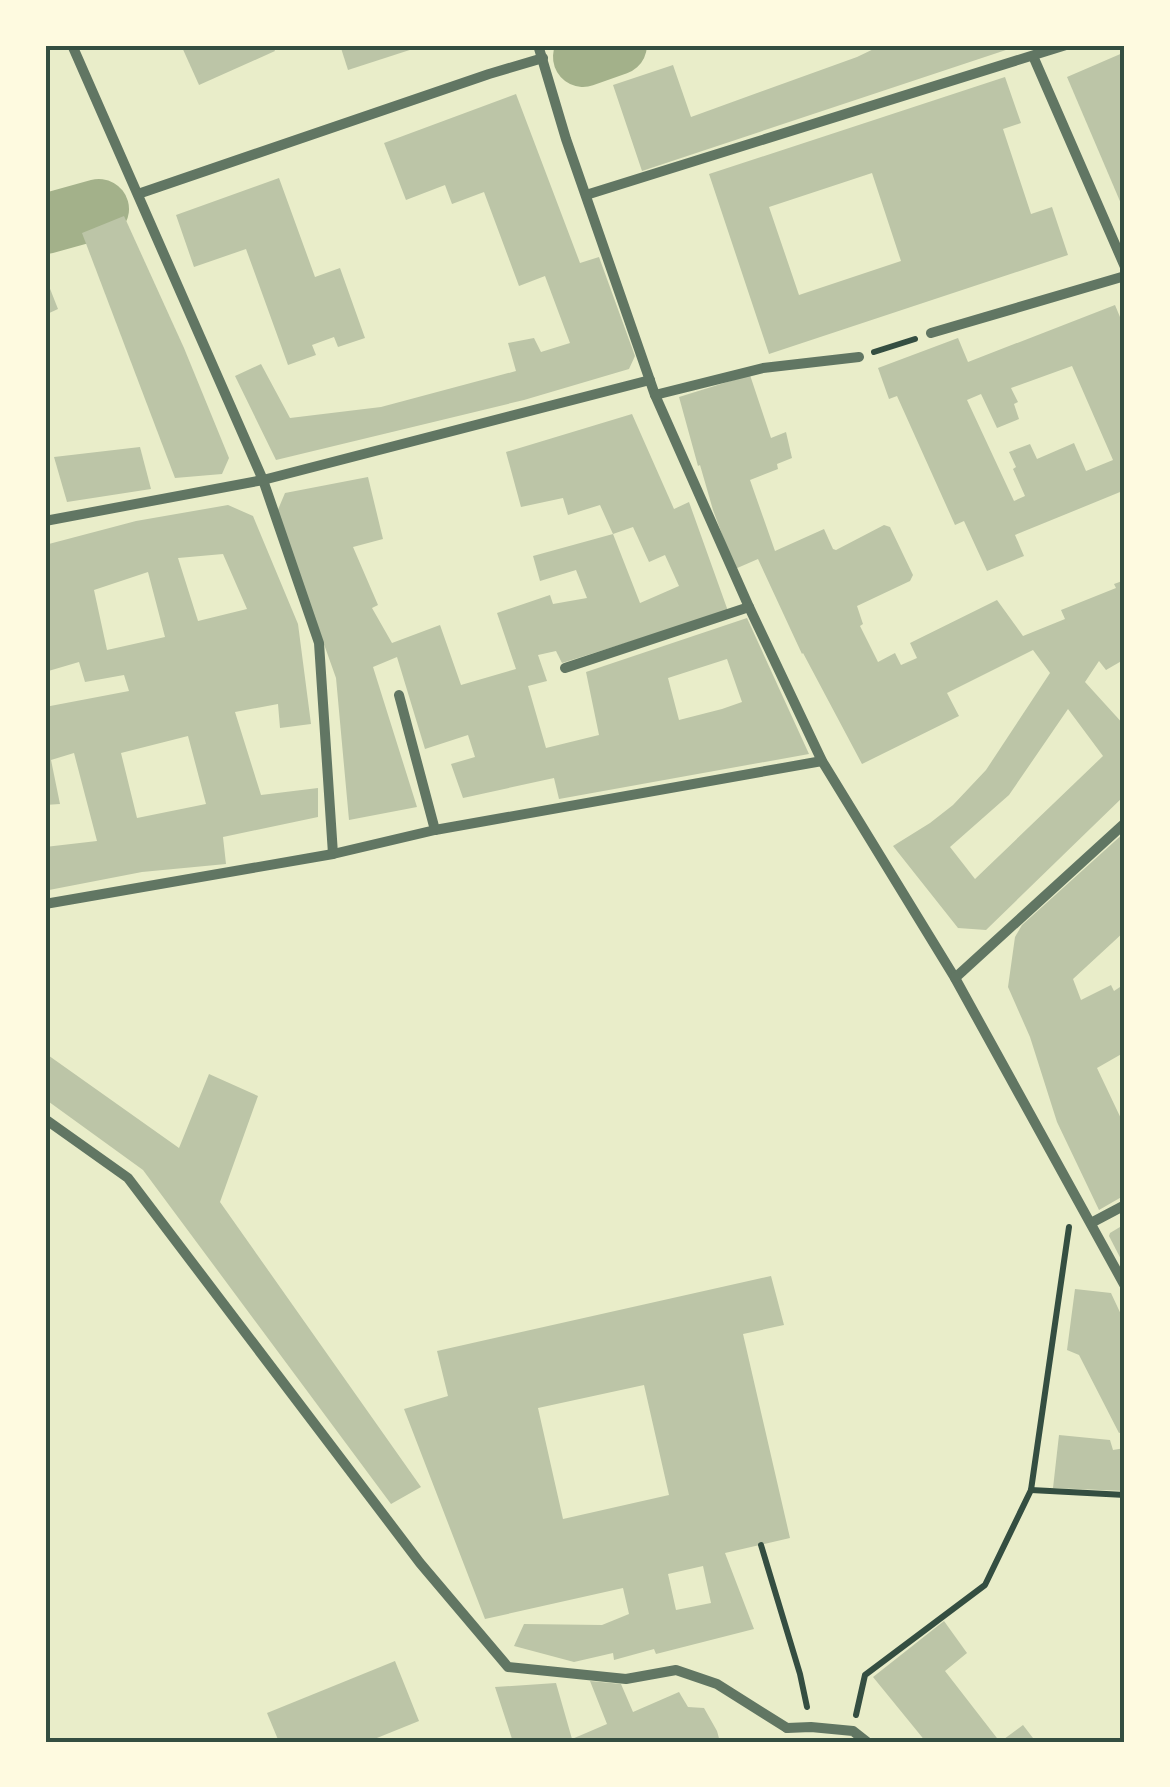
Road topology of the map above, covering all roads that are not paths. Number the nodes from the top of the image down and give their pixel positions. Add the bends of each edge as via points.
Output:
1 (72, 45) edge
2 (538, 45) edge
3 (1066, 45) edge
4 (1033, 56) junction
5 (543, 58) junction
6 (138, 194) junction
7 (586, 195) junction
8 (1125, 267) edge
9 (1125, 276) edge
10 (932, 333) road end
11 (859, 356) road end
12 (650, 380) junction
13 (655, 395) junction
14 (262, 480) junction
15 (45, 520) edge
16 (748, 607) junction
17 (565, 668) dead end
18 (399, 695) dead end
19 (822, 761) junction
20 (1125, 823) edge
21 (435, 830) junction
22 (333, 854) junction
23 (45, 904) edge
24 (955, 978) junction
25 (45, 1119) edge
26 (1125, 1204) edge
27 (1091, 1223) junction
28 (1125, 1286) edge
29 (787, 1728) junction
30 (777, 1742) edge
31 (867, 1742) edge

1 - 6 street
2 - 5 street
3 - 4 street
4 - 7 street
4 - 8 street
5 - 6 street
5 - 7 street
6 - 14 street
7 - 12 street
9 - 10 street
11 - 13 street via 764,368
12 - 13 street
12 - 14 street
13 - 16 street
14 - 15 street
14 - 22 street via 319,643
16 - 17 street
16 - 19 street
18 - 21 street
19 - 21 street
19 - 24 street
20 - 24 street
21 - 22 street
22 - 23 street
24 - 27 street
25 - 29 street via 128,1178 420,1563 508,1668 626,1679 676,1670 717,1684
26 - 27 street
27 - 28 street
29 - 30 street
29 - 31 street via 853,1731

